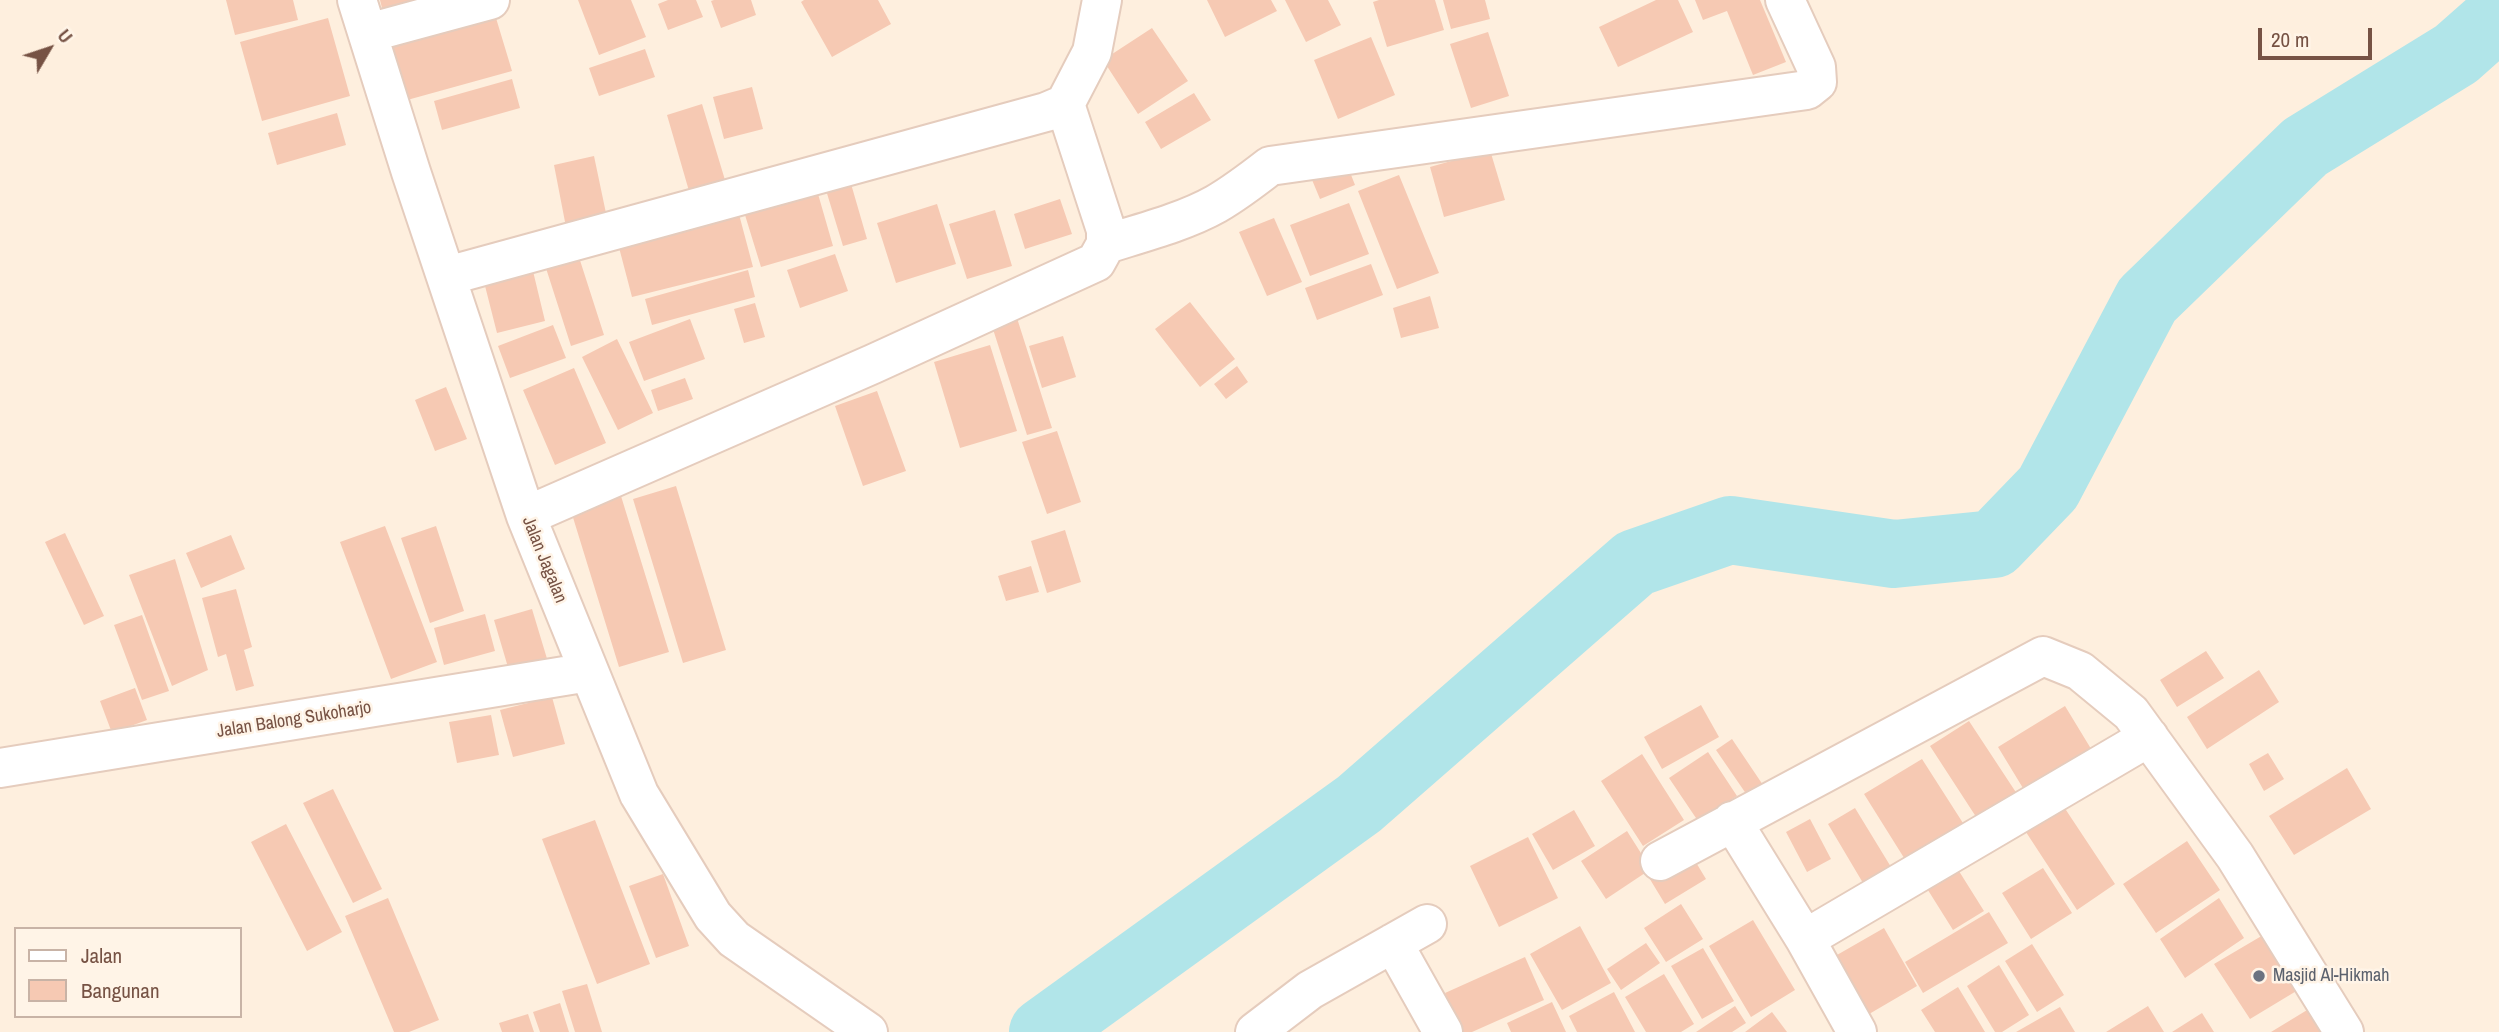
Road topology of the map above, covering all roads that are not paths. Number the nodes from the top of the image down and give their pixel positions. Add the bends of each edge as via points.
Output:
1 (490, 0) edge
2 (1102, 0) edge
3 (1785, 0) edge
4 (363, 16) edge
5 (1065, 104) junction
6 (1106, 244) junction
7 (447, 276) junction
8 (526, 516) junction
9 (589, 672) junction
10 (2149, 737) junction
11 (0, 768) edge
12 (1732, 821) junction
13 (1660, 861) dead end
14 (1427, 924) dead end
15 (1805, 939) junction
16 (1392, 943) junction
17 (868, 1032) edge
18 (1255, 1032) edge
19 (1443, 1032) edge
20 (1857, 1032) edge
21 (2344, 1032) edge

1 - 4 street
2 - 5 street via 1092,52
3 - 6 street via 1816,66 1817,82 1807,90 1270,166 1213,205
4 - 7 street, Jalan Jagalan
5 - 6 street via 1106,230
5 - 7 street
6 - 8 street via 1096,262
7 - 8 street, Jalan Jagalan
8 - 9 street, Jalan Jagalan
9 - 11 street, Jalan Balong Sukoharjo
9 - 17 street, Jalan Jagalan via 639,794 713,916 734,939
10 - 12 street via 2131,713 2080,671 2043,656
10 - 15 street
10 - 21 street via 2235,856
12 - 13 street
12 - 15 street
14 - 16 street
15 - 20 street
16 - 18 street via 1310,990
16 - 19 street

